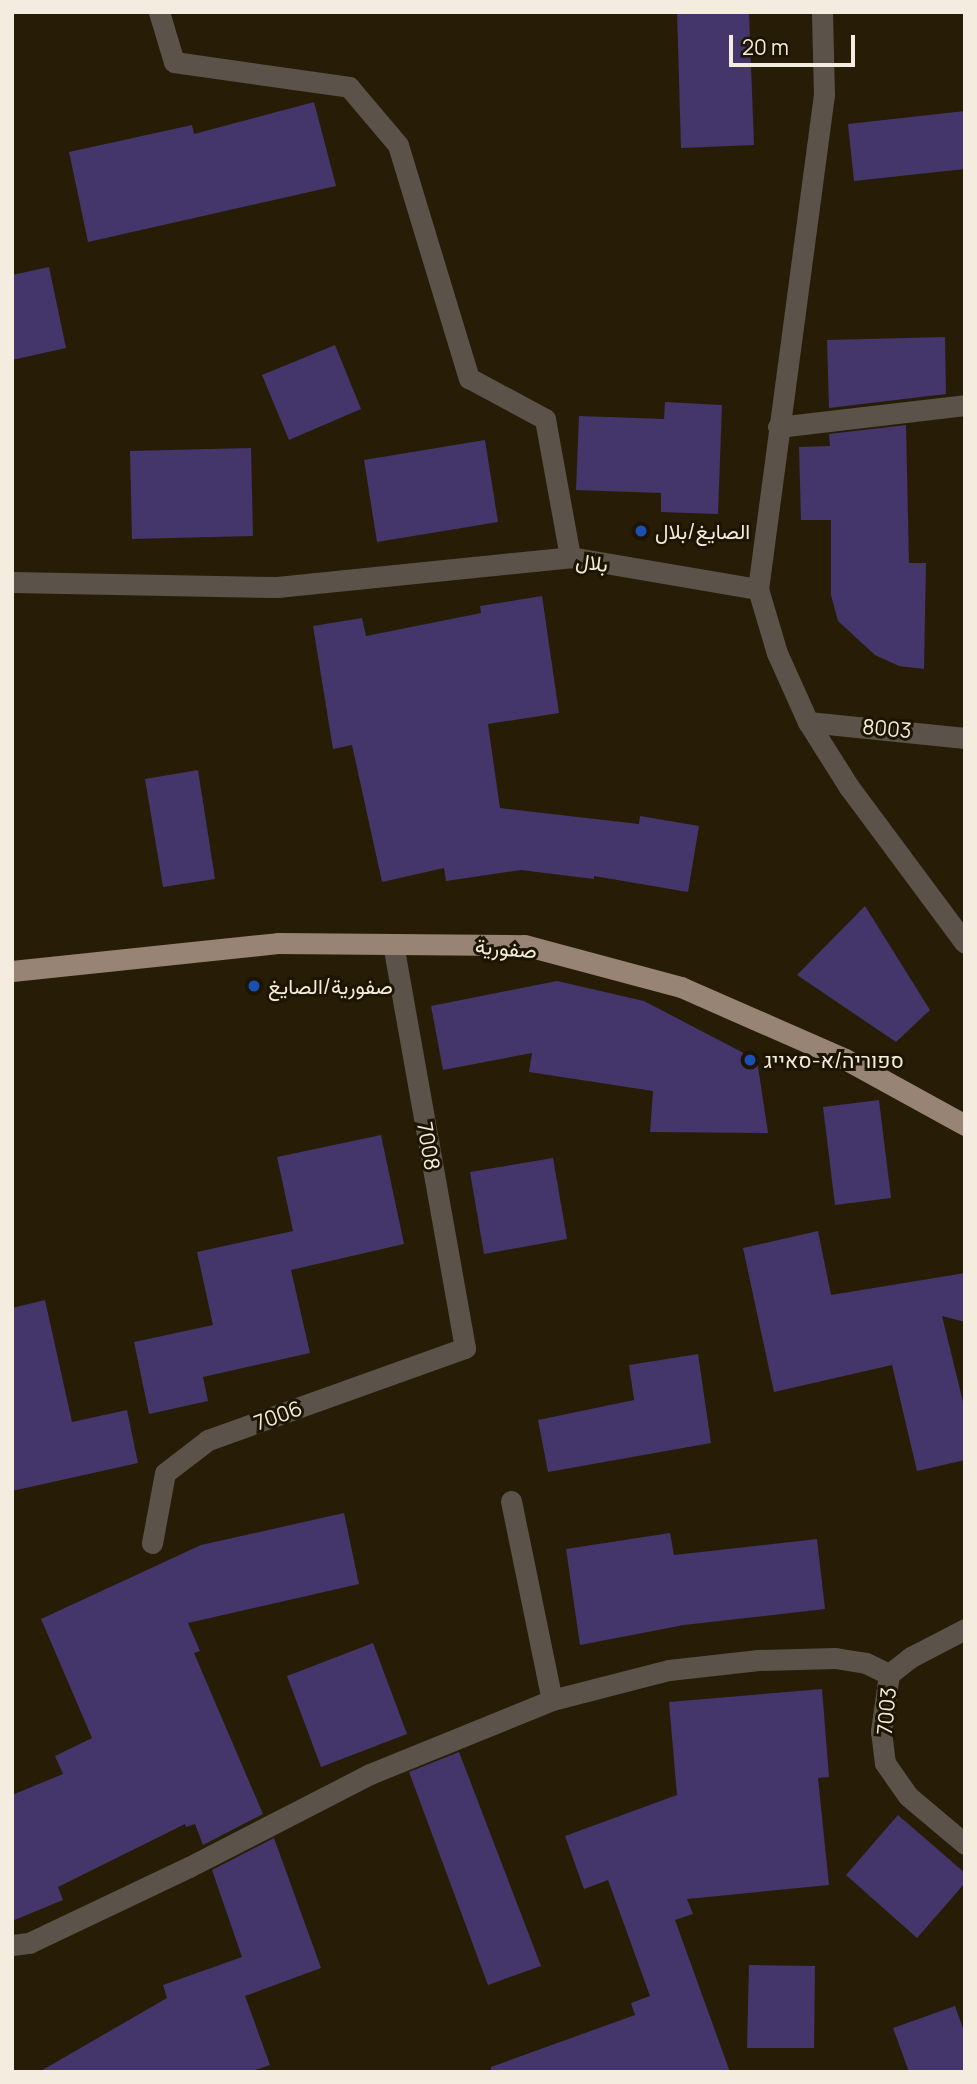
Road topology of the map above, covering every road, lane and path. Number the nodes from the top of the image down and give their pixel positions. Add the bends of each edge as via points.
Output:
1 (159, 12) edge
2 (822, 12) edge
3 (965, 405) edge
4 (778, 426) junction
5 (570, 557) junction
6 (12, 582) edge
7 (758, 589) junction
8 (808, 722) junction
9 (965, 738) edge
10 (965, 943) edge
11 (393, 944) junction
12 (12, 971) edge
13 (965, 1125) edge
14 (465, 1348) joint
15 (511, 1501) dead end
16 (152, 1543) dead end
17 (965, 1629) edge
18 (889, 1674) junction
19 (552, 1700) junction
20 (965, 1844) edge
21 (12, 1945) edge

1 - 5 street via 174,62 349,87 398,145 469,378 545,419
2 - 4 street via 824,95 805,260
3 - 4 street
4 - 7 street
5 - 6 street, بلال via 277,587
5 - 7 street, بلال
7 - 8 street via 777,653
8 - 9 street, 8003
8 - 10 street via 849,787
11 - 12 main road, صفورية via 278,943
11 - 13 main road, صفورية via 524,945 681,987 845,1059
11 - 14 street, 7008
14 - 16 street, 7006 via 208,1440 165,1473
15 - 19 street
17 - 18 street, 7003
18 - 19 street via 835,1658 758,1660 669,1670
18 - 20 street, 7003 via 881,1731 885,1763 908,1796
19 - 21 street via 370,1774 189,1867 29,1943

